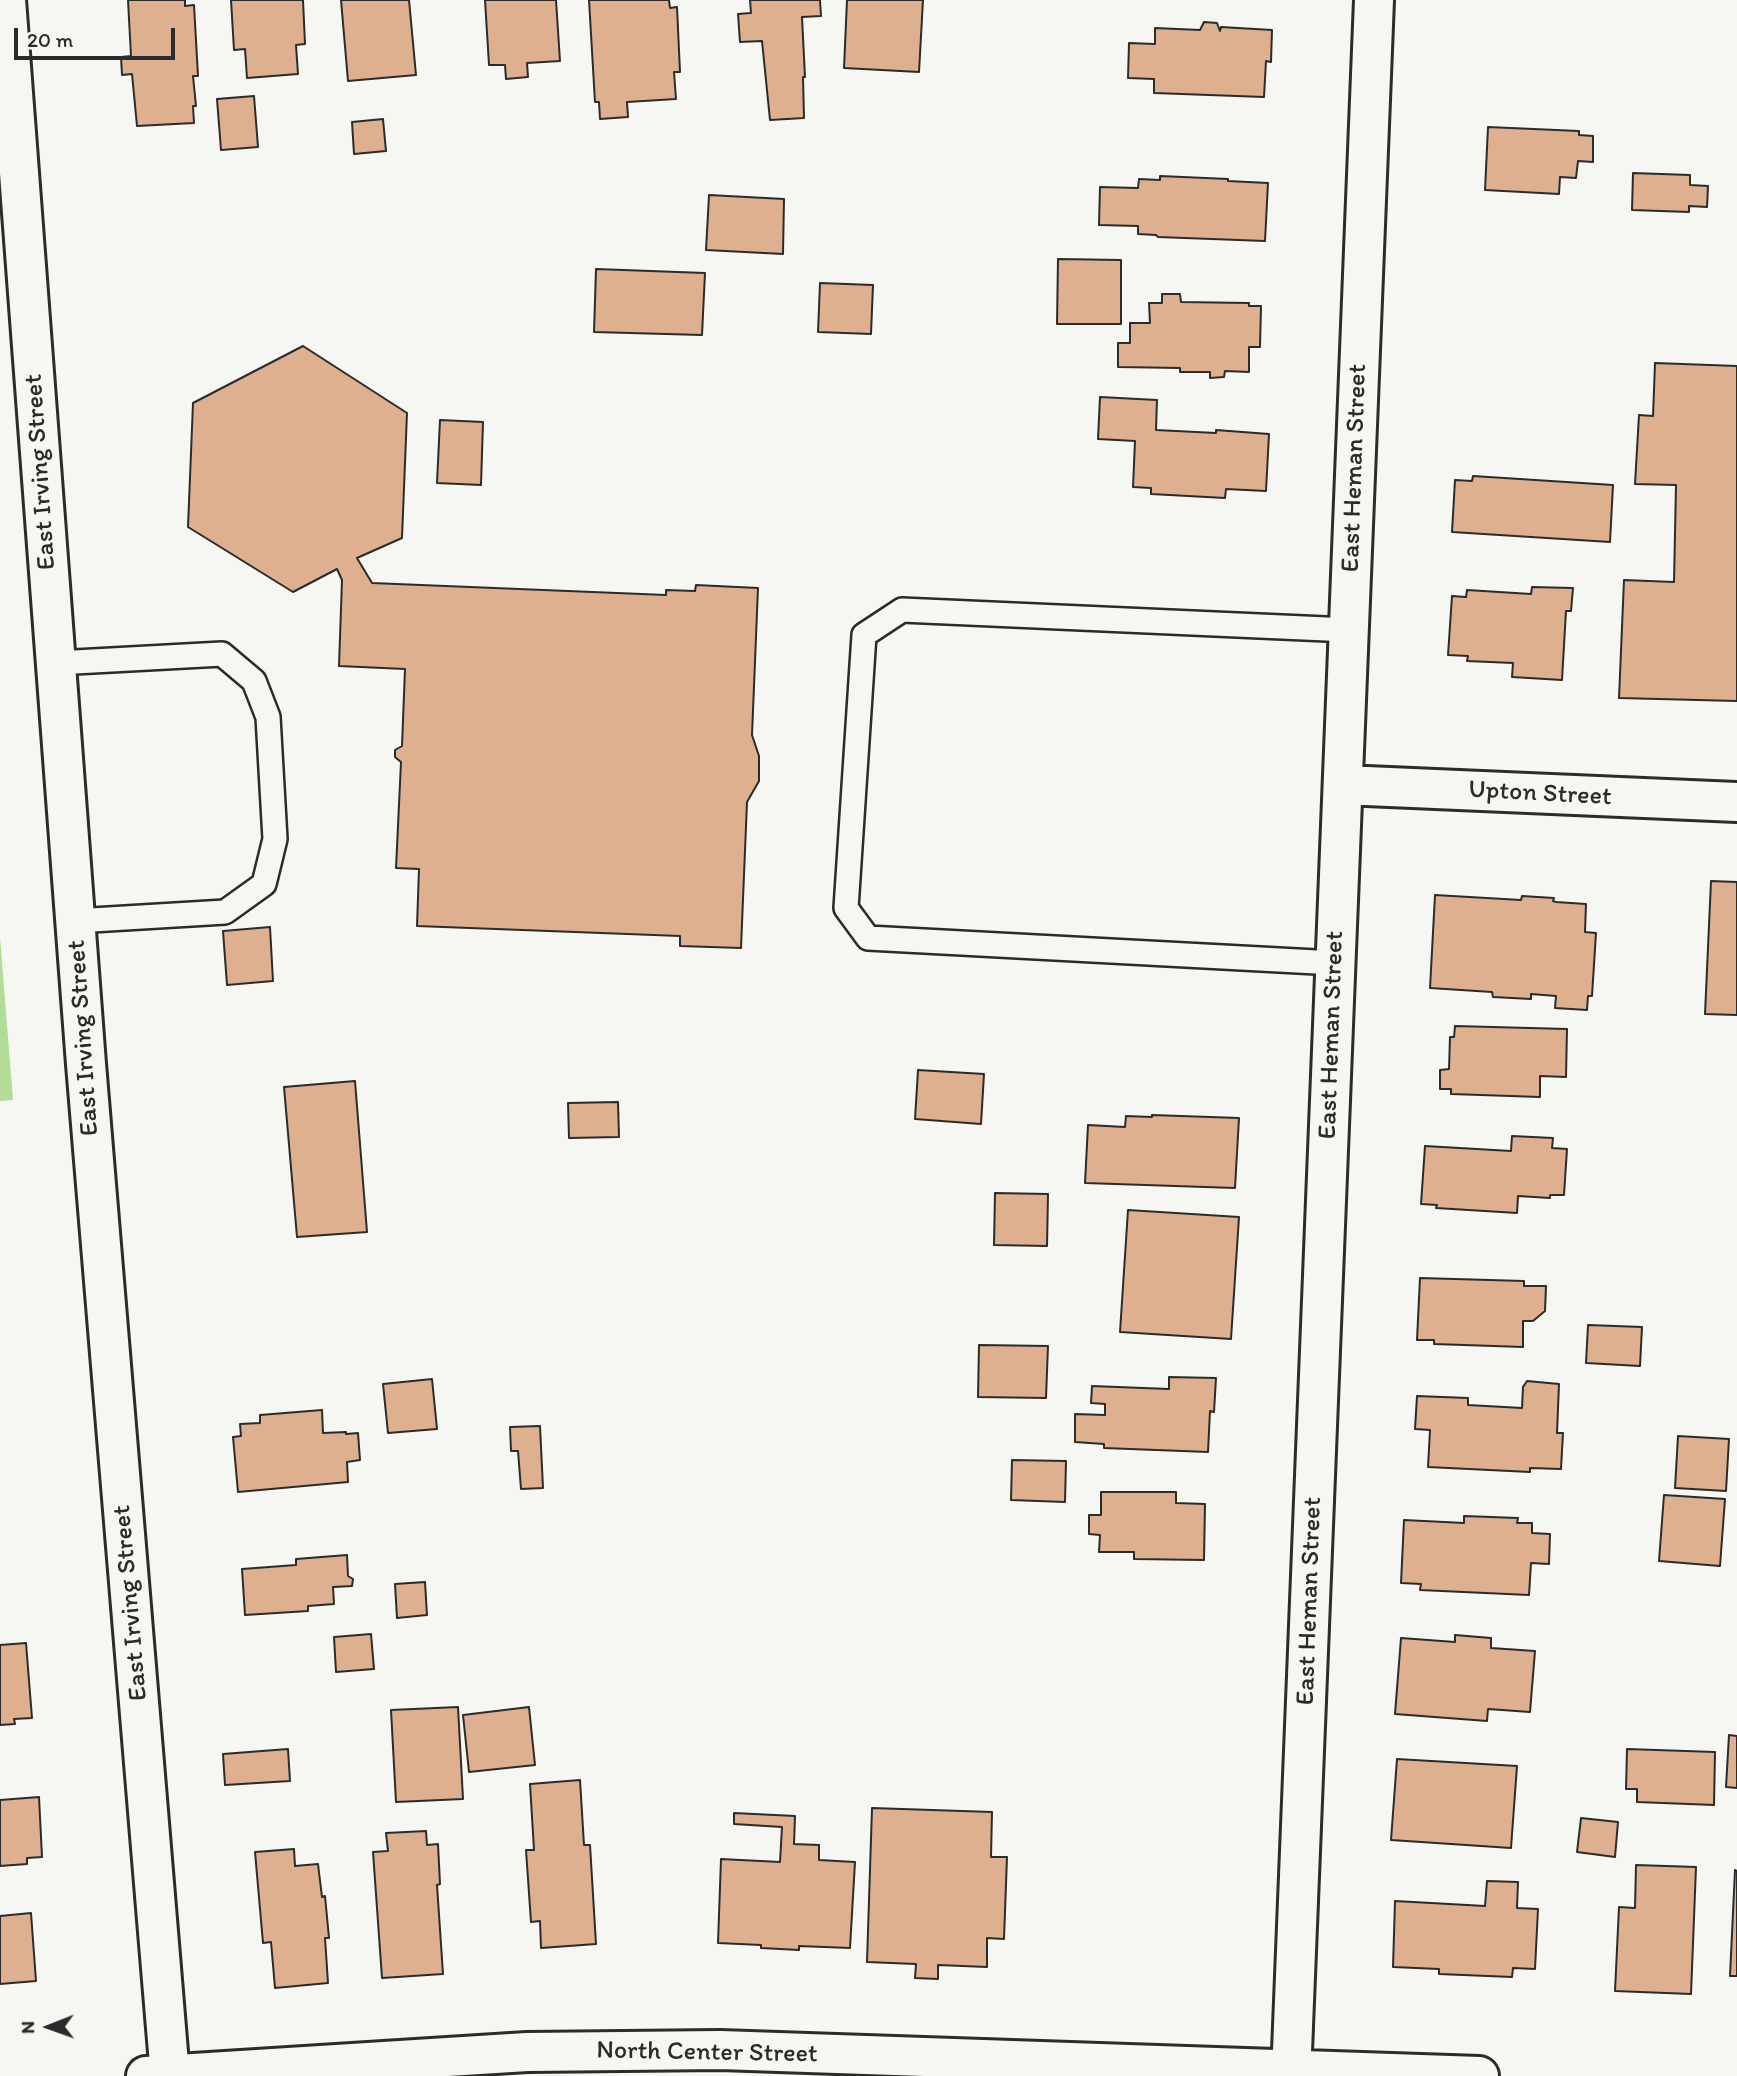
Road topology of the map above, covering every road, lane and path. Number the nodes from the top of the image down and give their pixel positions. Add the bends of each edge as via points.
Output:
1 (6, 0) edge
2 (1374, 0) edge
3 (1349, 630) junction
4 (55, 663) junction
5 (1342, 785) junction
6 (1737, 802) edge
7 (75, 921) junction
8 (1335, 963) junction
9 (1291, 2073) edge
10 (162, 2076) edge
11 (1479, 2076) edge

1 - 4 street, East Irving Street
2 - 3 street, East Heman Street
3 - 5 street, East Heman Street
3 - 8 lane via 902,610 864,635 846,908 868,938
4 - 7 street, East Irving Street
4 - 7 lane via 222,654 254,681 268,717 275,839 264,884 225,912
5 - 6 street, Upton Street
5 - 8 street, East Heman Street
7 - 10 street, East Irving Street
8 - 9 street, East Heman Street
9 - 10 street, North Center Street via 706,2050 527,2052
9 - 11 street, North Center Street

